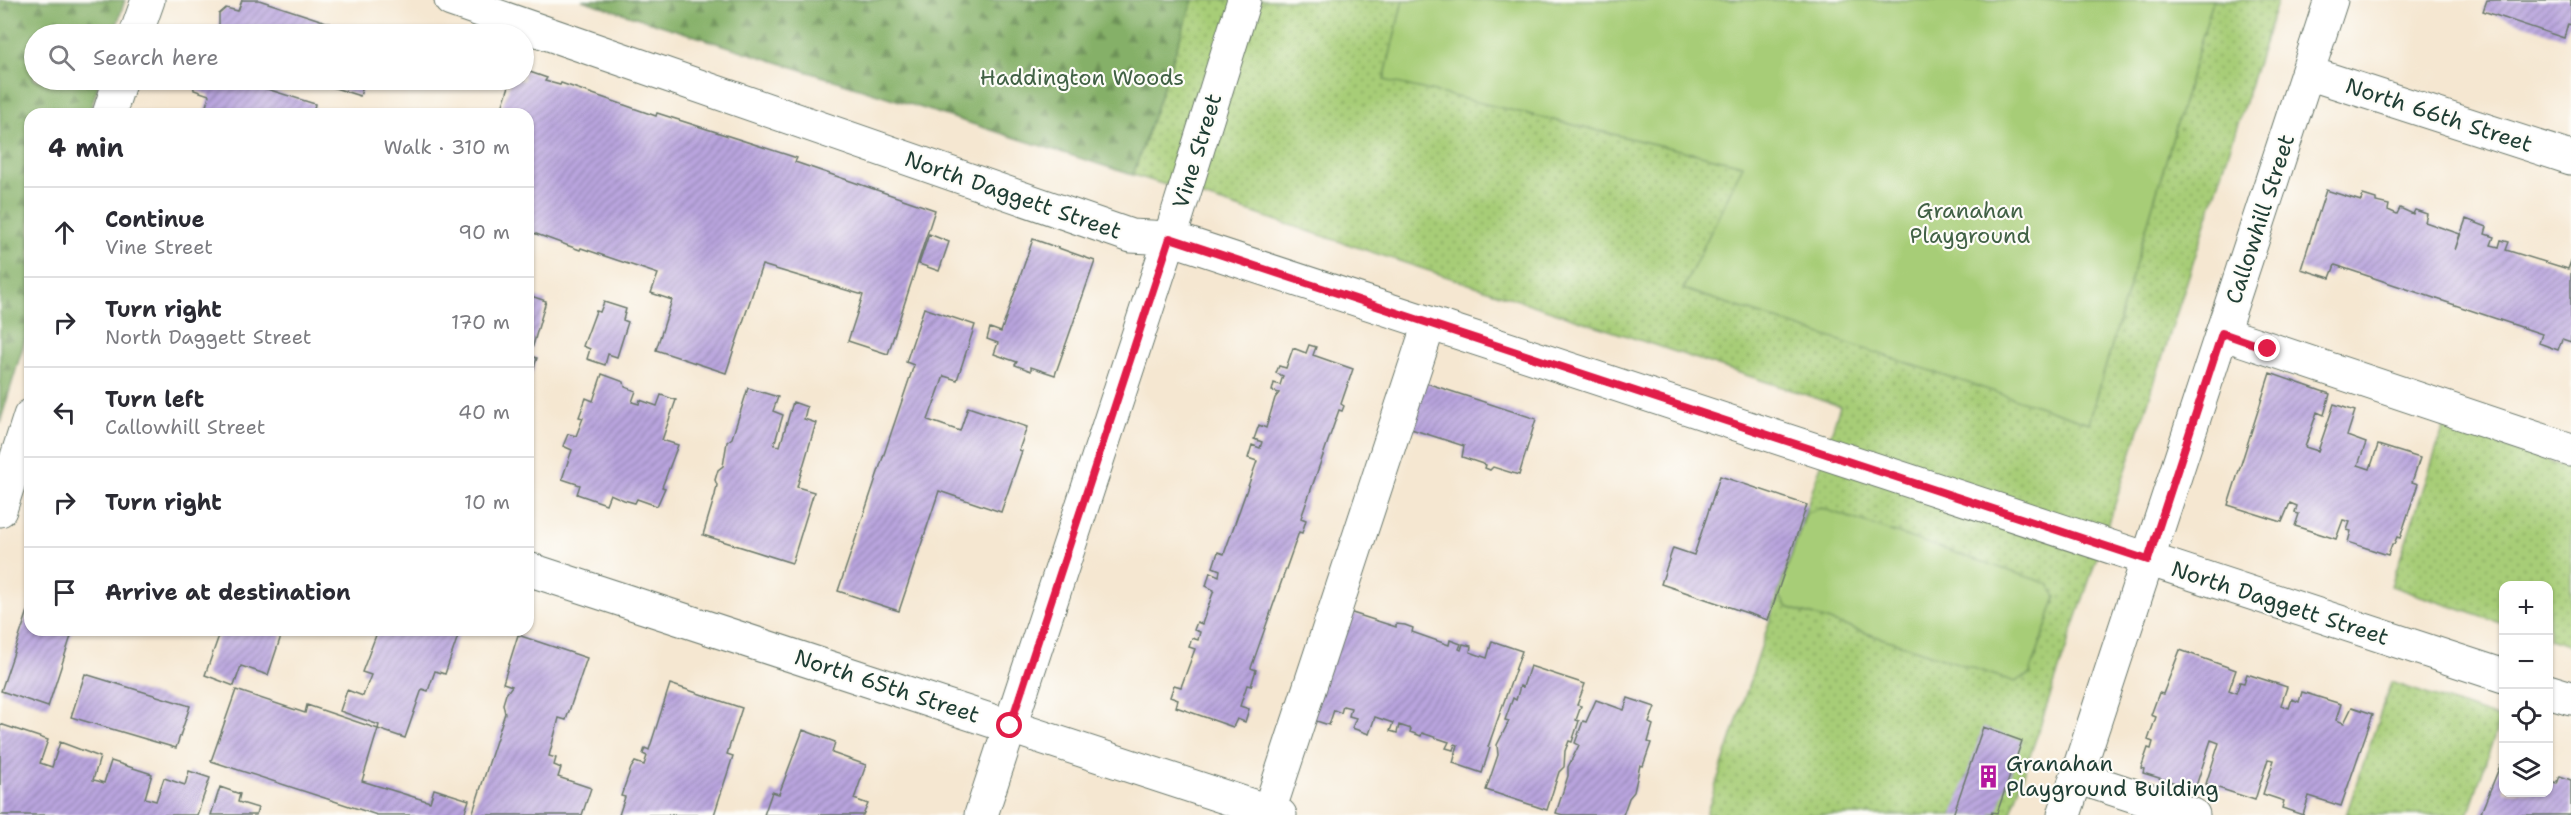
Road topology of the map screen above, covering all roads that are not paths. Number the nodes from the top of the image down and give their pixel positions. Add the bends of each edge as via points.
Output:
1 (148, 0) edge
2 (451, 0) edge
3 (1244, 0) edge
4 (2331, 0) edge
5 (140, 24) edge
6 (520, 24) edge
7 (534, 29) edge
8 (2308, 73) junction
9 (117, 90) edge
10 (111, 108) edge
11 (2571, 158) edge
12 (1170, 238) junction
13 (1429, 324) junction
14 (2222, 333) junction
15 (24, 435) edge
16 (2571, 450) edge
17 (0, 510) edge
18 (2148, 560) junction
19 (534, 571) edge
20 (2499, 674) edge
21 (2553, 693) edge
22 (2571, 698) edge
23 (1010, 726) junction
24 (2077, 777) junction
25 (1274, 813) edge
26 (981, 815) edge
27 (2064, 815) edge
28 (2193, 815) edge

1 - 5 street
2 - 6 street, North Daggett Street
3 - 12 street, Vine Street
4 - 8 street, Callowhill Street
7 - 12 street, North Daggett Street via 1131,236
8 - 11 street, North 66th Street
8 - 14 street, Callowhill Street
9 - 10 street
12 - 13 street, North Daggett Street
12 - 23 street, Vine Street
13 - 18 street, North Daggett Street
13 - 25 street
14 - 16 street
14 - 18 street, Callowhill Street
15 - 17 street
18 - 20 street, North Daggett Street
18 - 24 street, Callowhill Street
19 - 23 street, North 65th Street
21 - 22 street
23 - 25 street, North 65th Street
23 - 26 street, Vine Street
24 - 27 street, Callowhill Street
24 - 28 street

